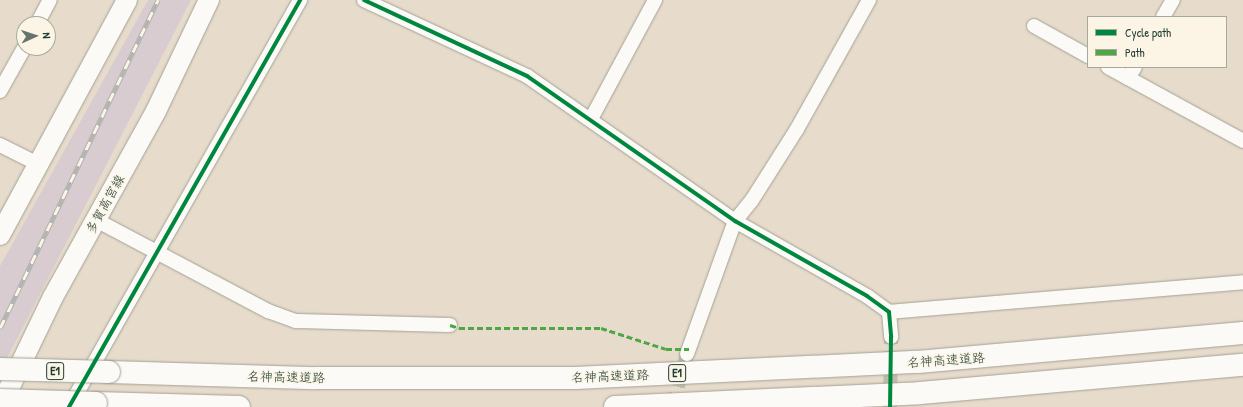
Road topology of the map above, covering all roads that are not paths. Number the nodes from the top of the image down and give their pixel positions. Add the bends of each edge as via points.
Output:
1 (50, 0) edge
2 (127, 0) edge
3 (209, 0) edge
4 (300, 0) edge
5 (364, 0) edge
6 (655, 0) edge
7 (869, 0) edge
8 (1173, 0) edge
9 (41, 16) edge
10 (1164, 16) edge
11 (1034, 26) dead end
12 (1087, 55) edge
13 (20, 56) edge
14 (1112, 68) edge
15 (1131, 73) edge
16 (0, 92) edge
17 (590, 118) junction
18 (1243, 141) edge
19 (0, 145) edge
20 (38, 164) junction
21 (96, 220) junction
22 (735, 221) junction
23 (0, 234) edge
24 (156, 254) junction
25 (1243, 282) edge
26 (889, 312) junction
27 (450, 325) dead end
28 (1243, 333) edge
29 (891, 337) tunnel mouth
30 (687, 354) tunnel mouth
31 (1243, 365) edge
32 (0, 369) edge
33 (0, 400) edge
34 (0, 407) edge
35 (69, 407) edge
36 (239, 407) edge
37 (615, 407) edge

1 - 9 street
2 - 20 main road
3 - 21 main road, 多賀高宮線 via 156,111
4 - 24 street
5 - 17 street via 527,76
6 - 17 street
7 - 22 street via 797,129 752,200
8 - 10 street
11 - 12 street
13 - 16 street
14 - 15 street
15 - 18 street
17 - 22 street
19 - 20 street
20 - 23 main road
21 - 24 street
21 - 34 main road, 多賀高宮線 via 53,297
22 - 26 street via 867,296
22 - 30 street
24 - 27 street via 268,311 296,321
24 - 35 street
25 - 26 street
26 - 29 street
28 - 32 highway, 名神高速道路 / E1, bridge via 918,362 575,378 316,378
31 - 37 highway via 920,393
33 - 36 highway, bridge

